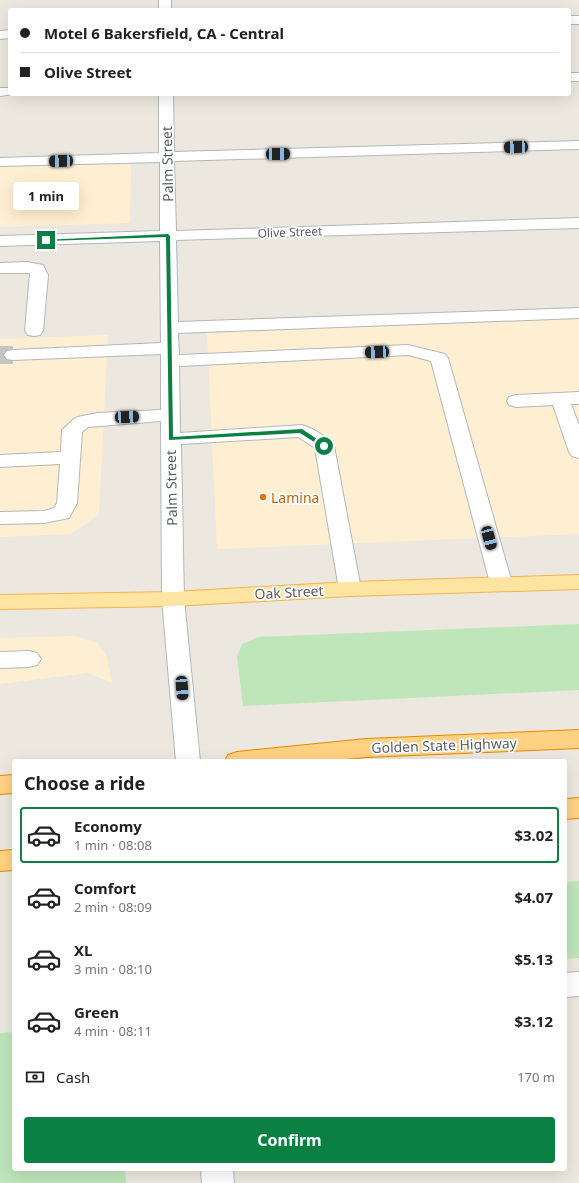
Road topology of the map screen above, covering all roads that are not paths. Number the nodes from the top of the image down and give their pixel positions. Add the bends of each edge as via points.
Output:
1 (166, 96) edge
2 (579, 145) edge
3 (167, 158) junction
4 (0, 162) edge
5 (579, 223) edge
6 (168, 236) junction
7 (0, 241) edge
8 (0, 268) edge
9 (579, 313) edge
10 (169, 328) junction
11 (34, 331) dead end
12 (13, 354) tunnel mouth
13 (169, 355) junction
14 (579, 398) edge
15 (560, 399) junction
16 (516, 401) dead end
17 (170, 415) junction
18 (171, 439) junction
19 (579, 452) edge
20 (70, 458) junction
21 (0, 461) edge
22 (0, 518) edge
23 (579, 582) edge
24 (501, 583) junction
25 (350, 589) junction
26 (173, 599) junction
27 (0, 602) edge
28 (28, 659) dead end
29 (0, 660) edge
30 (579, 739) edge
31 (188, 759) edge
32 (257, 759) edge
33 (12, 784) edge
34 (0, 785) edge
35 (579, 808) edge
36 (567, 809) edge
37 (12, 860) edge
38 (0, 862) edge
39 (579, 984) edge
40 (567, 985) edge
41 (217, 1171) edge
42 (218, 1183) edge

1 - 3 street, Palm Street
2 - 3 street
3 - 4 street
3 - 6 street, Palm Street
5 - 6 street, Olive Street
6 - 7 street, Olive Street
6 - 10 street, Palm Street
8 - 11 street via 37,269 40,275
9 - 10 street
10 - 13 street, Palm Street
12 - 13 street
13 - 17 street, Palm Street
13 - 24 street via 408,350 439,358
14 - 15 street
15 - 16 street
15 - 19 street
17 - 18 street, Palm Street
17 - 20 street via 98,418 82,422 72,430
18 - 25 street via 302,431 324,446
18 - 26 street, Palm Street
20 - 21 street
20 - 22 street via 66,503 62,513 44,517
23 - 24 main road, Oak Street
24 - 25 main road, Oak Street
25 - 26 main road, Oak Street
26 - 27 main road, Oak Street
26 - 31 street, Palm Street
28 - 29 street
30 - 32 highway, Golden State Highway via 366,748
33 - 34 highway
35 - 36 highway
37 - 38 highway
39 - 40 street
41 - 42 street

